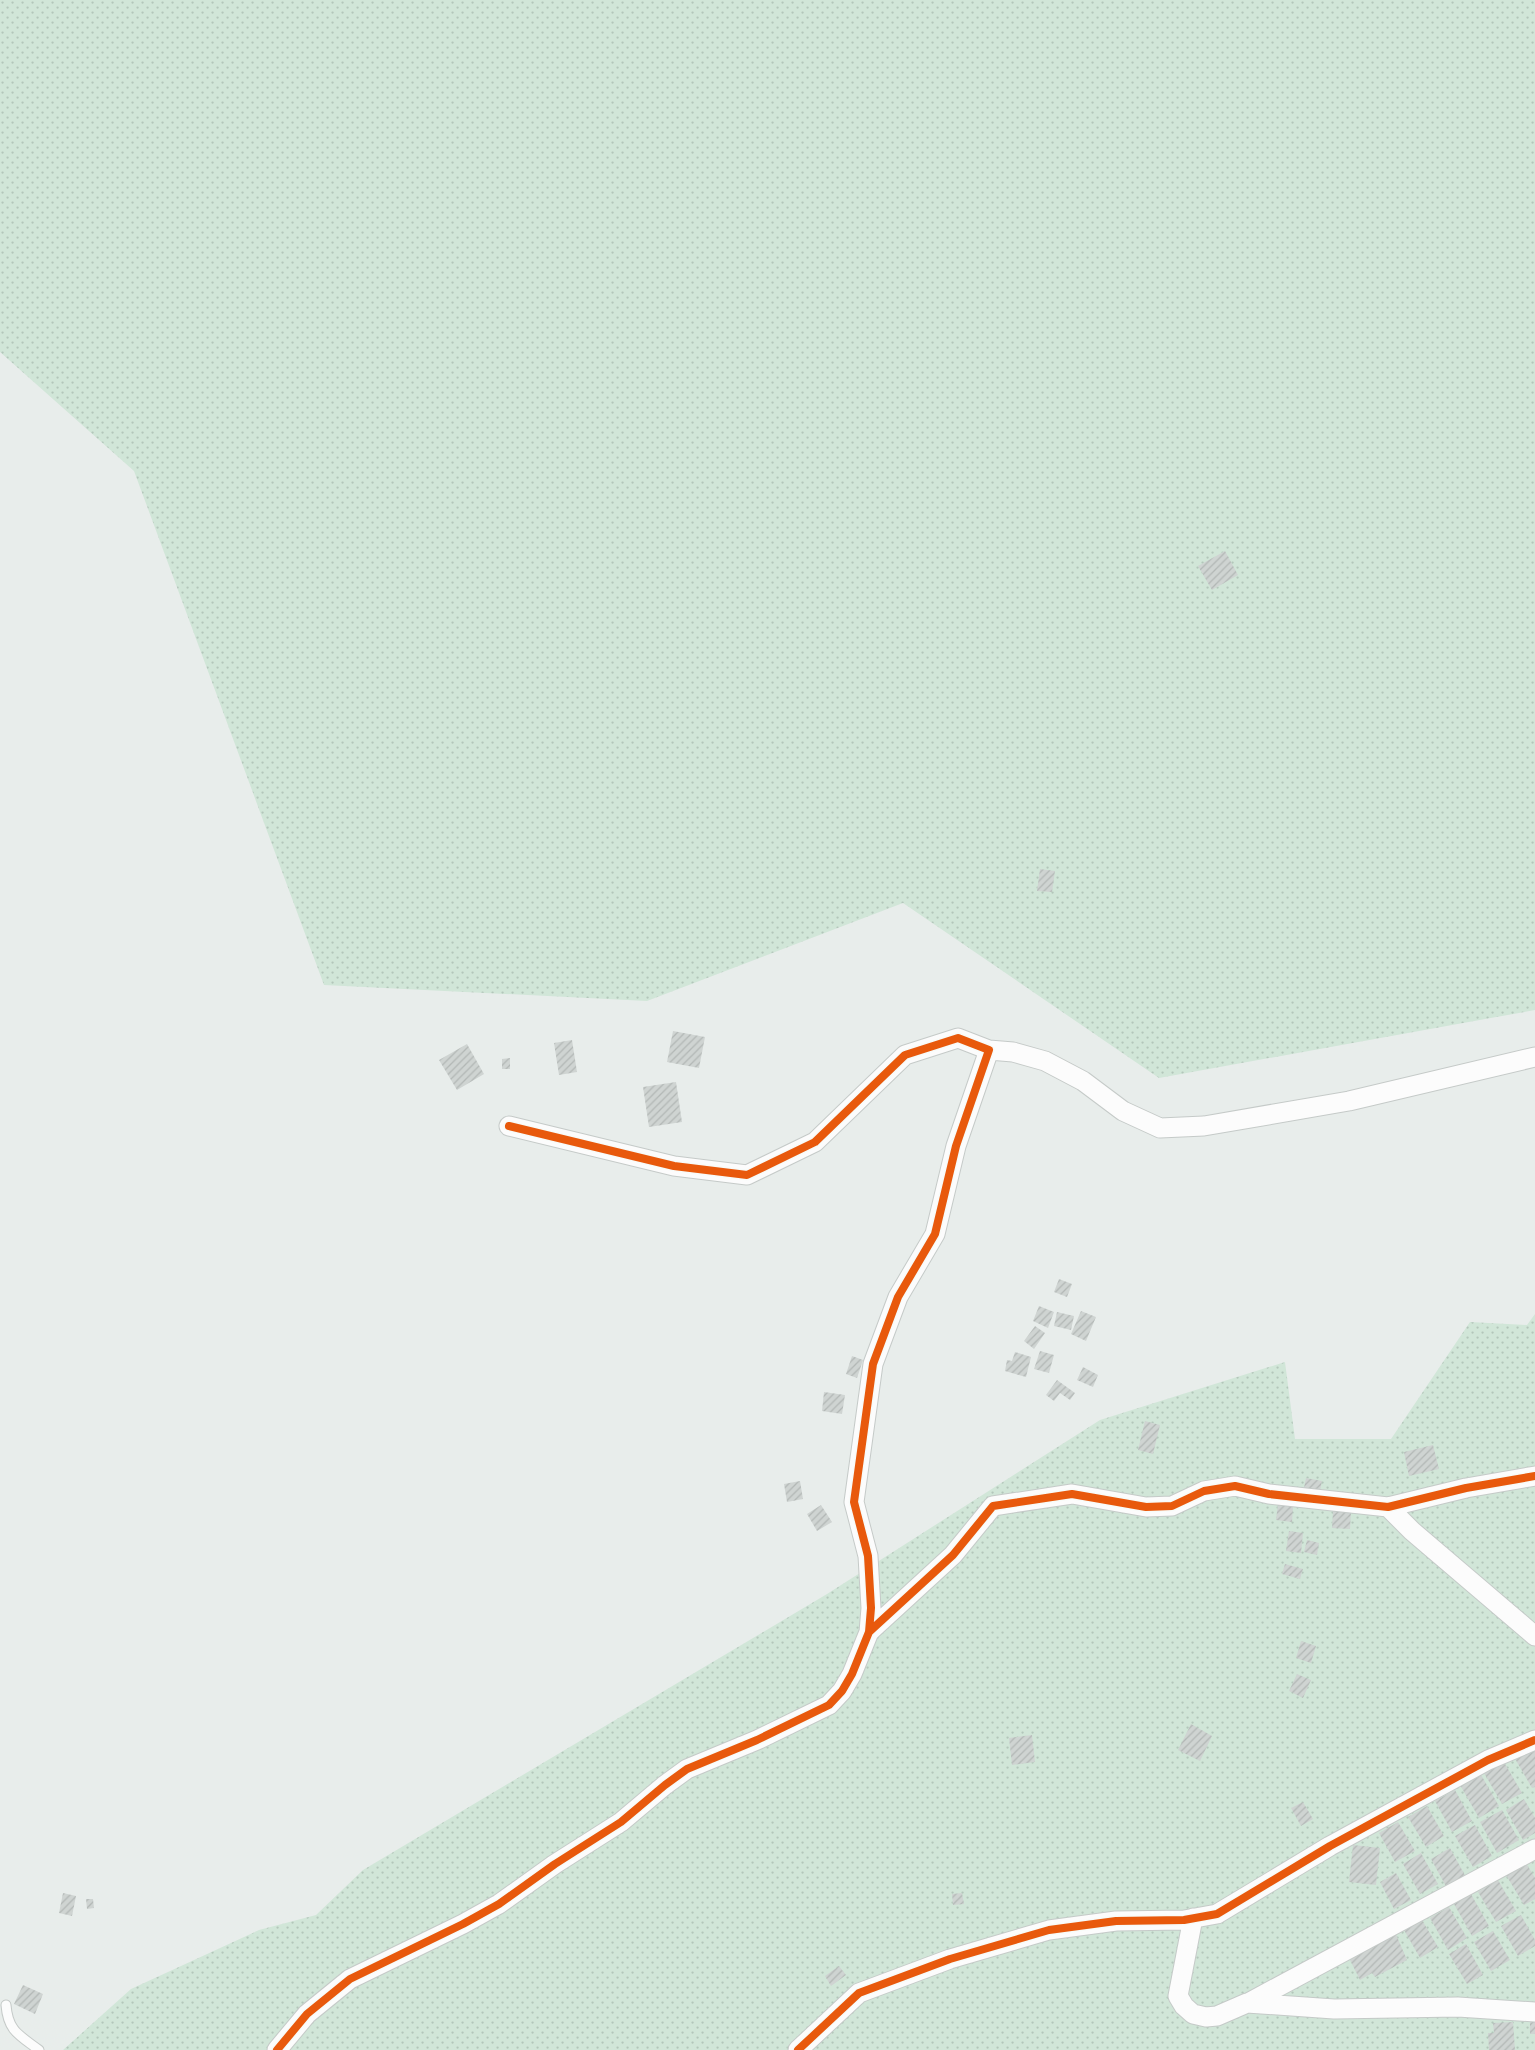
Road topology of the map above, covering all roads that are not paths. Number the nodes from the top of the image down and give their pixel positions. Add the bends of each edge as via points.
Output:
1 (988, 1050) junction
2 (1535, 1057) edge
3 (509, 1126) dead end
4 (1535, 1476) edge
5 (1388, 1507) junction
6 (869, 1632) junction
7 (1535, 1636) edge
8 (1535, 1740) edge
9 (1535, 1849) edge
10 (1193, 1918) junction
11 (6, 2004) dead end
12 (1247, 2004) junction
13 (1535, 2012) edge
14 (39, 2050) edge
15 (277, 2050) edge
16 (798, 2050) edge

1 - 2 street via 1013,1052 1046,1061 1083,1081 1123,1111 1160,1128 1204,1126 1348,1101
1 - 3 street via 958,1038 905,1056 814,1142 747,1176 674,1166
1 - 6 street via 956,1146 935,1234 898,1297 873,1364 854,1502 868,1556
4 - 5 street
5 - 6 street via 1269,1494 1234,1486 1204,1491 1172,1506 1146,1506 1072,1494 993,1506 954,1555
5 - 7 street
6 - 15 street via 852,1674 829,1705 687,1769 621,1822 499,1904 350,1979 307,2014
8 - 10 street via 1488,1760 1330,1846 1217,1914
9 - 12 street
10 - 12 street via 1179,1981 1178,1996 1184,2006 1193,2014 1217,2016
10 - 16 street via 1116,1921 1049,1930 922,1969 859,1992
11 - 14 lane via 7,2021 17,2034
12 - 13 street via 1334,2009 1458,2007

